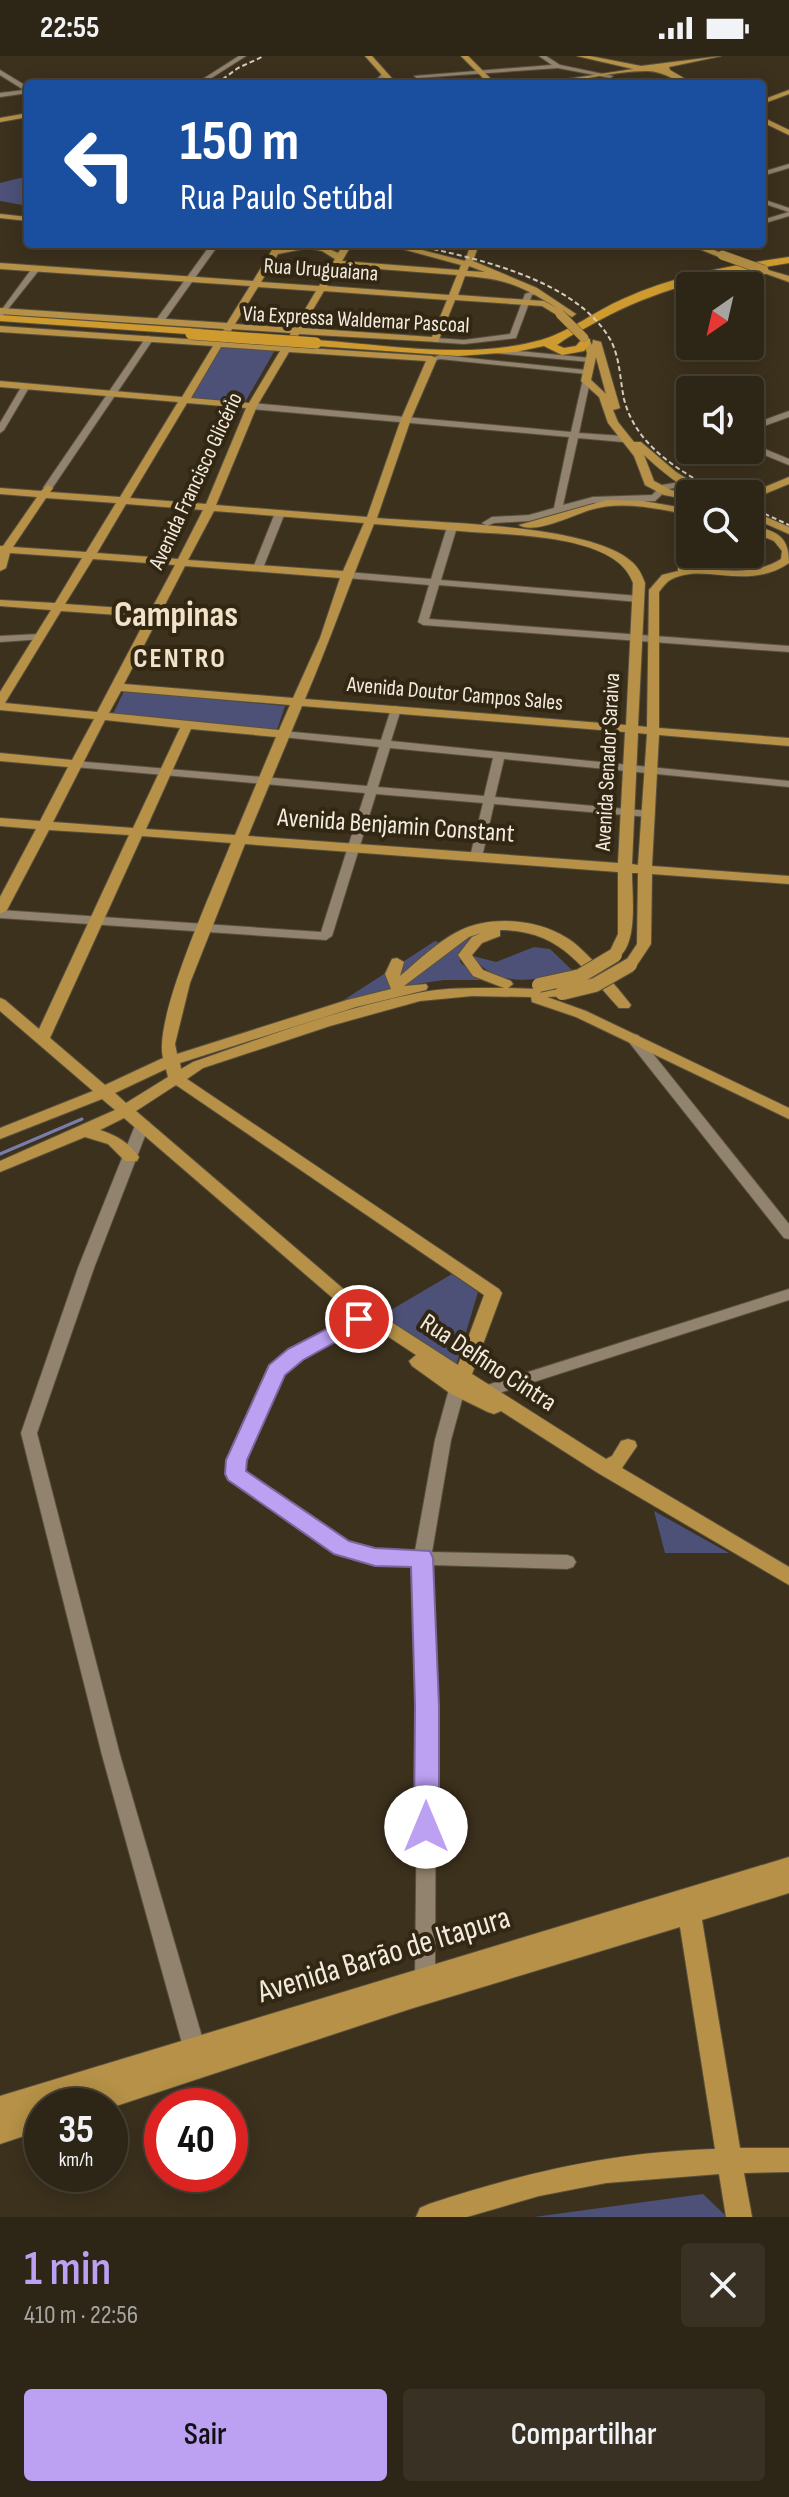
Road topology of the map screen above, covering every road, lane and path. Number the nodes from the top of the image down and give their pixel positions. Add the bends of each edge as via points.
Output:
1 (243, 56) edge
2 (368, 56) edge
3 (464, 56) edge
4 (542, 56) edge
5 (580, 56) edge
6 (593, 56) edge
7 (707, 56) edge
8 (718, 56) edge
9 (558, 66) junction
10 (646, 68) junction
11 (662, 69) junction
12 (0, 72) edge
13 (480, 72) junction
14 (385, 74) junction
15 (610, 76) junction
16 (204, 80) edge
17 (379, 80) edge
18 (390, 80) edge
19 (420, 80) edge
20 (489, 80) edge
21 (574, 80) edge
22 (589, 80) edge
23 (675, 80) edge
24 (683, 80) edge
25 (24, 87) edge
26 (24, 91) edge
27 (789, 93) edge
28 (0, 95) edge
29 (766, 102) edge
30 (24, 117) edge
31 (0, 121) edge
32 (766, 121) edge
33 (766, 127) edge
34 (789, 133) edge
35 (789, 139) edge
36 (789, 166) edge
37 (766, 173) edge
38 (766, 203) edge
39 (789, 212) edge
40 (0, 216) edge
41 (24, 219) edge
42 (766, 221) edge
43 (212, 248) edge
44 (288, 248) edge
45 (317, 248) edge
46 (346, 248) edge
47 (405, 248) edge
48 (473, 248) edge
49 (702, 248) edge
50 (789, 253) edge
51 (789, 260) edge
52 (340, 262) junction
53 (0, 266) edge
54 (36, 269) junction
55 (462, 273) junction
56 (499, 276) junction
57 (190, 279) junction
58 (789, 279) edge
59 (256, 283) junction
60 (321, 288) junction
61 (537, 292) junction
62 (452, 297) junction
63 (546, 302) junction
64 (526, 303) junction
65 (1, 316) edge
66 (111, 319) junction
67 (159, 322) junction
68 (228, 327) junction
69 (0, 329) edge
70 (251, 329) junction
71 (299, 332) junction
72 (192, 333) junction
73 (87, 334) junction
74 (331, 335) junction
75 (587, 337) junction
76 (150, 338) junction
77 (560, 338) junction
78 (435, 340) junction
79 (219, 343) junction
80 (235, 344) junction
81 (287, 345) junction
82 (314, 346) junction
83 (481, 349) junction
84 (498, 351) junction
85 (432, 359) junction
86 (590, 360) junction
87 (587, 378) junction
88 (609, 381) junction
89 (0, 384) edge
90 (26, 386) junction
91 (112, 393) junction
92 (183, 400) junction
93 (252, 406) junction
94 (789, 414) edge
95 (406, 419) junction
96 (764, 423) edge
97 (0, 430) edge
98 (575, 434) junction
99 (623, 439) junction
100 (764, 452) edge
101 (789, 462) edge
102 (681, 480) edge
103 (789, 480) edge
104 (0, 484) edge
105 (676, 485) edge
106 (789, 488) edge
107 (0, 491) edge
108 (46, 491) junction
109 (662, 491) junction
110 (676, 494) edge
111 (127, 498) junction
112 (764, 498) edge
113 (764, 500) edge
114 (211, 504) junction
115 (558, 509) junction
116 (676, 509) edge
117 (280, 513) junction
118 (372, 517) junction
119 (764, 518) edge
120 (492, 526) junction
121 (452, 527) junction
122 (764, 530) edge
123 (785, 535) edge
124 (789, 547) edge
125 (3, 549) edge
126 (89, 556) junction
127 (181, 562) junction
128 (0, 568) edge
129 (258, 568) junction
130 (693, 570) junction
131 (763, 571) junction
132 (789, 573) edge
133 (347, 575) junction
134 (435, 583) junction
135 (639, 583) junction
136 (639, 599) junction
137 (0, 603) edge
138 (57, 607) junction
139 (155, 614) junction
140 (39, 637) junction
141 (635, 637) junction
142 (0, 639) edge
143 (654, 639) junction
144 (789, 649) edge
145 (118, 687) junction
146 (297, 702) junction
147 (0, 704) edge
148 (396, 709) junction
149 (102, 716) junction
150 (187, 725) junction
151 (633, 728) junction
152 (653, 730) junction
153 (282, 734) junction
154 (789, 742) edge
155 (385, 745) junction
156 (499, 756) junction
157 (0, 757) edge
158 (75, 764) junction
159 (630, 769) junction
160 (166, 770) junction
161 (649, 772) junction
162 (263, 780) junction
163 (789, 784) edge
164 (372, 789) junction
165 (490, 800) junction
166 (627, 813) junction
167 (649, 814) junction
168 (0, 822) edge
169 (42, 825) junction
170 (139, 832) junction
171 (241, 839) junction
172 (354, 847) junction
173 (476, 857) junction
174 (625, 866) junction
175 (645, 868) junction
176 (789, 880) edge
177 (0, 912) edge
178 (97, 921) junction
179 (515, 926) junction
180 (203, 929) junction
181 (397, 962) dead end
182 (398, 988) junction
183 (507, 989) junction
184 (419, 997) junction
185 (0, 1003) edge
186 (624, 1005) dead end
187 (42, 1038) junction
188 (633, 1038) junction
189 (170, 1061) junction
190 (176, 1078) junction
191 (104, 1092) junction
192 (128, 1111) junction
193 (789, 1114) edge
194 (143, 1123) junction
195 (84, 1131) junction
196 (0, 1134) edge
197 (131, 1157) junction
198 (0, 1167) edge
199 (789, 1234) edge
200 (786, 1294) edge
201 (359, 1319) joint
202 (460, 1383) junction
203 (487, 1391) junction
204 (553, 1436) junction
205 (628, 1446) dead end
206 (605, 1468) junction
207 (422, 1558) junction
208 (567, 1562) dead end
209 (789, 1577) edge
210 (789, 1867) edge
211 (789, 1883) edge
212 (688, 1907) junction
213 (425, 1977) junction
214 (197, 2057) junction
215 (122, 2088) edge
216 (0, 2108) edge
217 (24, 2124) edge
218 (0, 2132) edge
219 (789, 2160) edge
220 (730, 2161) junction
221 (429, 2217) edge
222 (739, 2217) edge

1 - 16 street
2 - 14 main road
3 - 13 main road
4 - 9 street
5 - 10 main road
6 - 10 main road
7 - 11 main road
8 - 11 main road
9 - 13 street
9 - 15 street
10 - 11 main road
10 - 15 main road
10 - 22 main road
11 - 23 main road
11 - 24 main road
12 - 25 street
13 - 19 street via 417,76
13 - 20 main road
14 - 17 street
14 - 18 main road
15 - 21 main road
26 - 28 street
27 - 29 main road
30 - 31 main road
32 - 34 main road
33 - 35 main road
36 - 37 street
38 - 39 street
39 - 42 street
40 - 41 main road
43 - 57 street
44 - 59 main road via 275,252
45 - 52 main road
46 - 52 main road, Avenida Francisco Glicério
47 - 55 main road via 463,262
48 - 56 main road via 470,263
49 - 58 main road, bridge
50 - 83 highway, Via Expressa Waldemar Pascoal via 716,264 655,281 547,333
51 - 77 highway, Via Expressa Waldemar Pascoal via 670,285 619,305
52 - 55 main road
52 - 60 main road, Avenida Francisco Glicério
53 - 54 main road, Rua Uruguaiana
54 - 57 main road, Rua Uruguaiana
54 - 65 street
55 - 56 main road
55 - 62 main road
56 - 61 main road
57 - 59 main road, Rua Uruguaiana
57 - 67 street
59 - 60 main road, Rua Uruguaiana
59 - 68 main road
60 - 62 main road, Rua Uruguaiana
60 - 71 main road, Avenida Francisco Glicério
61 - 63 main road
61 - 64 street via 530,293
62 - 64 main road, Rua Uruguaiana
62 - 78 main road
63 - 64 main road, Rua Uruguaiana
63 - 75 main road, bridge
63 - 75 main road via 572,314
64 - 78 street via 513,336
65 - 66 main road
65 - 72 highway, Via Expressa Waldemar Pascoal
66 - 67 main road
66 - 72 highway
67 - 68 main road
68 - 70 main road
68 - 79 main road
69 - 73 main road
70 - 71 main road
70 - 80 main road via 232,332 228,338
71 - 74 highway
71 - 78 main road
71 - 81 main road, Avenida Francisco Glicério
72 - 73 highway
72 - 82 highway, Via Expressa Waldemar Pascoal, bridge
73 - 76 main road
74 - 82 highway via 301,343
74 - 83 highway
75 - 77 highway via 580,349 562,352 550,346
75 - 86 main road
75 - 88 main road via 598,344
76 - 79 main road
76 - 91 street
77 - 84 highway, Via Expressa Waldemar Pascoal
79 - 80 main road
79 - 92 main road
80 - 81 main road
81 - 82 main road
81 - 93 main road, Avenida Francisco Glicério
82 - 83 highway, Via Expressa Waldemar Pascoal via 455,354
82 - 85 main road
83 - 84 highway, Via Expressa Waldemar Pascoal
84 - 86 street
85 - 87 street
85 - 95 main road
86 - 87 main road
87 - 88 main road via 601,384
87 - 98 street
87 - 99 main road via 603,396
88 - 102 main road via 617,415 630,436
89 - 90 main road
90 - 91 main road
90 - 97 street
91 - 92 main road
91 - 108 street
92 - 93 main road
92 - 111 main road
93 - 95 street
93 - 114 main road, Avenida Francisco Glicério
94 - 96 street
95 - 98 street
95 - 118 main road
98 - 99 street
98 - 115 street
99 - 109 main road via 639,455 646,479
100 - 101 street
103 - 112 main road
104 - 108 main road
105 - 109 street
106 - 113 main road
107 - 108 main road
108 - 111 main road
108 - 125 main road
109 - 110 main road
109 - 115 street via 651,498 619,497
111 - 114 main road
111 - 126 main road
114 - 117 main road
114 - 118 main road
114 - 127 main road, Avenida Francisco Glicério
115 - 120 street via 529,518 492,520
116 - 120 main road via 622,503 576,512 551,527
117 - 118 main road
117 - 129 street
118 - 120 main road
118 - 121 main road
118 - 133 main road
119 - 123 main road
120 - 121 main road
120 - 135 main road via 561,537 622,557 636,569
121 - 134 street
122 - 123 main road
123 - 124 main road
123 - 131 main road via 786,560
125 - 126 main road
125 - 128 main road
126 - 127 main road
126 - 138 main road
127 - 129 main road
127 - 139 main road, Avenida Francisco Glicério
129 - 133 main road
130 - 131 main road
130 - 135 main road via 659,571
130 - 143 main road, Avenida Senador Saraiva via 666,577 655,586
131 - 132 main road
133 - 134 street
133 - 146 main road
134 - 136 street
134 - 141 street via 423,622
135 - 136 main road, Avenida Senador Saraiva
136 - 141 main road, Avenida Senador Saraiva
137 - 138 main road
138 - 139 main road
138 - 140 main road
139 - 145 main road, Avenida Francisco Glicério
140 - 142 street
140 - 147 main road
141 - 143 street
141 - 151 main road, Avenida Senador Saraiva
143 - 144 street
143 - 152 main road, Avenida Senador Saraiva
145 - 146 main road, Avenida Doutor Campos Sales
145 - 149 main road, Avenida Francisco Glicério
146 - 148 main road, Avenida Doutor Campos Sales
146 - 153 main road
147 - 149 main road
148 - 151 main road, Avenida Doutor Campos Sales
148 - 155 street
149 - 150 main road
149 - 158 main road, Avenida Francisco Glicério
150 - 153 main road
150 - 160 main road
151 - 152 main road, Avenida Doutor Campos Sales
151 - 159 main road, Avenida Senador Saraiva
152 - 154 main road, Avenida Doutor Campos Sales
152 - 161 main road, Avenida Senador Saraiva
153 - 155 street
153 - 162 main road
155 - 156 street
155 - 164 street
156 - 159 street
156 - 165 street
157 - 158 main road
158 - 160 street
158 - 169 main road, Avenida Francisco Glicério
159 - 161 street
159 - 166 main road, Avenida Senador Saraiva
160 - 162 street
160 - 170 main road
161 - 163 street
161 - 167 main road, Avenida Senador Saraiva
162 - 164 street
162 - 171 main road
164 - 165 street
164 - 172 street
165 - 166 street
165 - 173 street
166 - 167 street
166 - 174 main road, Avenida Senador Saraiva
167 - 175 main road, Avenida Senador Saraiva
168 - 169 main road, Avenida Benjamin Constant
169 - 170 main road, Avenida Benjamin Constant
169 - 177 main road, Avenida Francisco Glicério
170 - 171 main road, Avenida Benjamin Constant
170 - 178 main road
171 - 172 main road, Avenida Benjamin Constant
171 - 180 main road
172 - 173 main road, Avenida Benjamin Constant
172 - 180 street via 326,936
173 - 174 main road, Avenida Benjamin Constant
174 - 175 main road, Avenida Benjamin Constant
174 - 183 main road, Avenida Senador Saraiva, bridge via 625,934 615,955 575,979
175 - 176 main road, Avenida Benjamin Constant
175 - 183 main road, Avenida Senador Saraiva, bridge via 644,944 630,965 595,985 562,993
177 - 178 street
178 - 180 street
178 - 187 main road
179 - 182 main road via 464,934
179 - 183 main road via 482,937 465,955 478,973
179 - 186 main road via 565,942
180 - 189 main road via 168,1038
181 - 182 main road via 391,974
182 - 183 main road via 455,984
182 - 184 main road
182 - 189 main road
183 - 184 main road
183 - 188 main road
184 - 190 main road via 223,1056
185 - 187 main road, Rua Delfino Cintra
187 - 191 main road, Rua Delfino Cintra
188 - 193 main road
188 - 199 street
189 - 190 main road
189 - 191 main road
190 - 192 main road
190 - 202 main road via 493,1293
191 - 192 main road, Rua Delfino Cintra
191 - 196 main road
192 - 194 main road, Rua Delfino Cintra
192 - 195 main road
194 - 197 street
194 - 202 main road, Rua Delfino Cintra via 348,1302
195 - 197 main road via 114,1140
195 - 198 main road
197 - 214 street via 29,1433 111,1755
200 - 203 street
201 - 202 main road
201 - 207 street via 276,1371 236,1460 235,1474 342,1548 375,1557
202 - 203 main road, Rua Delfino Cintra
202 - 204 main road
202 - 207 street via 443,1440
203 - 204 main road, Rua Delfino Cintra
204 - 206 main road, Rua Delfino Cintra
205 - 206 main road via 619,1461
206 - 209 main road, Rua Delfino Cintra
207 - 208 street
207 - 213 street
210 - 212 main road, Avenida Barão de Itapura
211 - 212 main road, Avenida Barão de Itapura
212 - 213 main road, Avenida Barão de Itapura
212 - 214 main road, Avenida Barão de Itapura via 410,1998
212 - 220 main road
213 - 214 main road, Avenida Barão de Itapura
214 - 215 main road, Avenida Barão de Itapura
214 - 216 main road, Avenida Barão de Itapura
217 - 218 main road
219 - 220 main road
220 - 221 main road via 603,2170
220 - 222 main road

